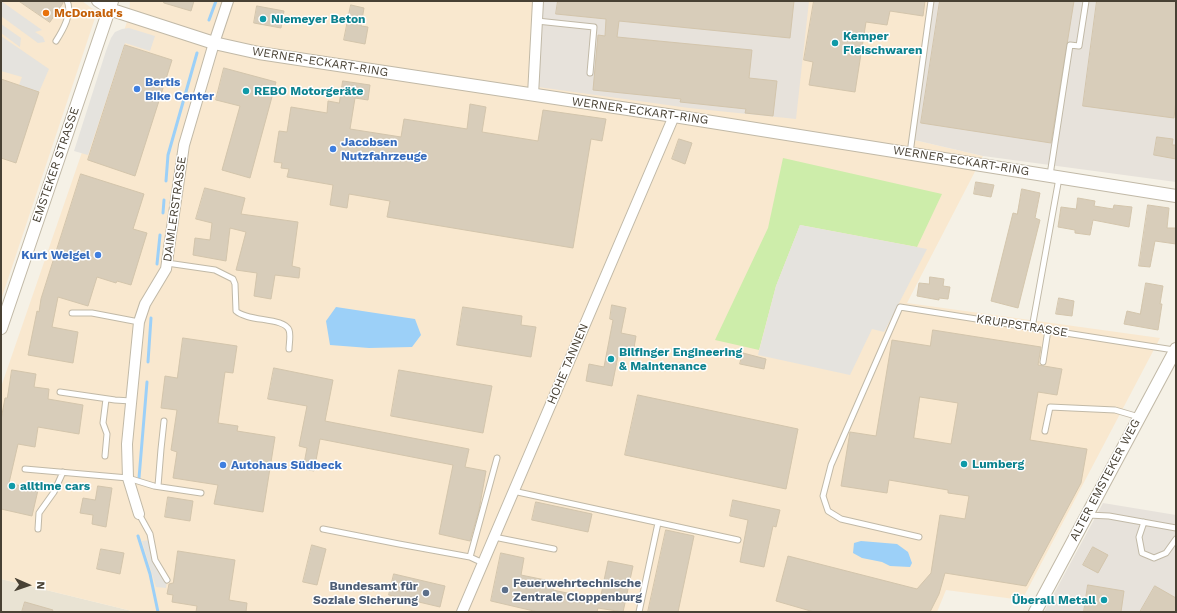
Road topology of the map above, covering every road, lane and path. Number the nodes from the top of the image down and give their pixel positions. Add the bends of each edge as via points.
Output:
1 (67, 1) edge
2 (96, 1) edge
3 (228, 1) edge
4 (538, 1) edge
5 (931, 1) edge
6 (1086, 1) edge
7 (110, 5) edge
8 (537, 22) junction
9 (56, 41) dead end
10 (214, 44) junction
11 (590, 73) dead end
12 (533, 95) junction
13 (674, 116) junction
14 (910, 154) junction
15 (1055, 176) junction
16 (1176, 196) edge
17 (167, 263) junction
18 (72, 314) dead end
19 (139, 322) junction
20 (1, 328) edge
21 (1032, 328) junction
22 (1048, 330) junction
23 (289, 349) dead end
24 (1176, 349) edge
25 (1043, 362) dead end
26 (60, 392) dead end
27 (106, 399) junction
28 (131, 401) junction
29 (1140, 417) junction
30 (164, 421) dead end
31 (1045, 431) dead end
32 (105, 456) dead end
33 (497, 458) dead end
34 (26, 469) dead end
35 (63, 472) junction
36 (128, 478) junction
37 (158, 486) junction
38 (514, 491) junction
39 (200, 493) dead end
40 (139, 514) joint
41 (1087, 515) junction
42 (1144, 522) junction
43 (658, 523) junction
44 (1176, 528) edge
45 (38, 529) dead end
46 (322, 529) dead end
47 (494, 537) junction
48 (919, 537) dead end
49 (1176, 539) edge
50 (738, 540) dead end
51 (554, 549) dead end
52 (470, 557) junction
53 (483, 563) junction
54 (167, 580) dead end
55 (462, 612) edge
56 (639, 612) edge
57 (1034, 612) edge

1 - 9 lane via 70,11
2 - 7 street
3 - 10 street, DAIMLERSTRASSE
4 - 8 street
5 - 14 lane
6 - 15 lane via 1079,46 1070,45
7 - 10 street, WERNER-ECKART-RING
7 - 20 street, EMSTEKER STRASSE
8 - 11 lane via 594,27
8 - 12 street
10 - 12 street, WERNER-ECKART-RING
10 - 17 street, DAIMLERSTRASSE via 184,145
12 - 13 street, WERNER-ECKART-RING
13 - 14 street, WERNER-ECKART-RING
13 - 38 street, HOHE TANNEN
14 - 15 street, WERNER-ECKART-RING
15 - 16 street, WERNER-ECKART-RING
15 - 21 lane
17 - 19 street, DAIMLERSTRASSE via 145,304
17 - 23 lane via 215,270 233,279 236,311 286,325 290,331
18 - 19 lane via 92,313
19 - 28 street, DAIMLERSTRASSE
21 - 22 lane, KRUPPSTRASSE
21 - 48 lane, KRUPPSTRASSE via 900,307 831,465 823,496 828,511 841,519
22 - 24 lane, KRUPPSTRASSE
22 - 25 lane
24 - 29 street, ALTER EMSTEKER WEG
26 - 27 lane
27 - 28 lane
27 - 32 lane via 103,422 107,434
28 - 36 street, DAIMLERSTRASSE via 127,444
29 - 31 lane via 1115,410 1050,406
29 - 41 street, ALTER EMSTEKER WEG
30 - 37 lane
33 - 52 lane
34 - 35 lane
35 - 36 lane
35 - 45 lane via 54,492 39,513
36 - 37 lane
36 - 40 street, DAIMLERSTRASSE
37 - 39 lane
38 - 43 lane
38 - 47 street, HOHE TANNEN
40 - 54 lane via 150,534 155,560
41 - 42 lane
41 - 57 street, ALTER EMSTEKER WEG
42 - 44 lane
42 - 49 lane via 1139,537 1142,552 1154,558 1160,556 1166,553
43 - 50 lane
43 - 56 lane
46 - 52 lane
47 - 51 lane
47 - 53 street, HOHE TANNEN
52 - 53 lane
53 - 55 street, HOHE TANNEN

